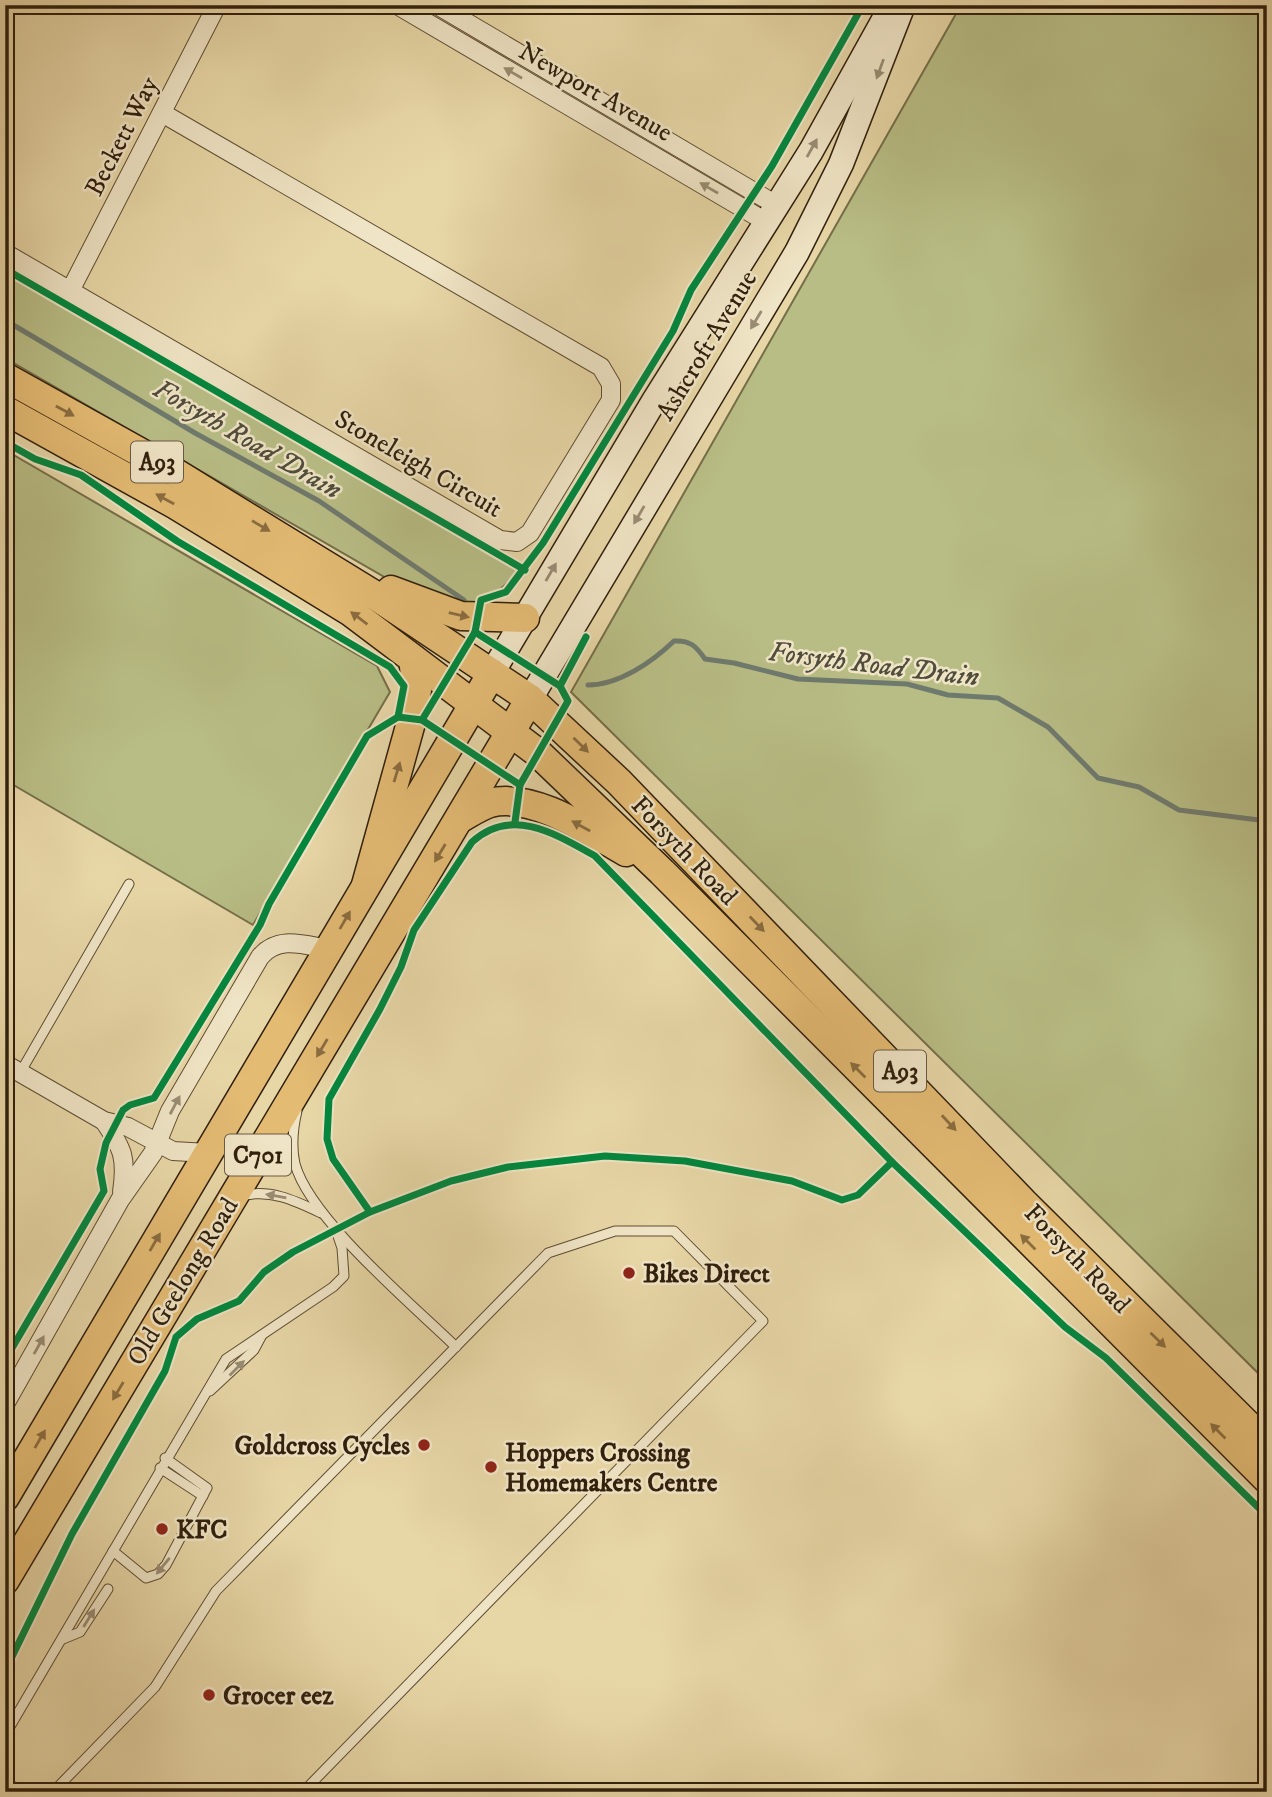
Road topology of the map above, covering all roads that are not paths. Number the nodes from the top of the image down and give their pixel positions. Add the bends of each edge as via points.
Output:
1 (217, 5) edge
2 (437, 5) edge
3 (892, 5) edge
4 (904, 5) edge
5 (399, 6) edge
6 (162, 113) junction
7 (825, 197) junction
8 (773, 215) junction
9 (5, 253) edge
10 (70, 291) junction
11 (5, 377) edge
12 (5, 410) edge
13 (305, 553) junction
14 (524, 618) junction
15 (413, 659) junction
16 (492, 673) junction
17 (530, 699) junction
18 (472, 703) junction
19 (511, 731) junction
20 (461, 818) junction
21 (662, 872) junction
22 (129, 884) dead end
23 (366, 885) junction
24 (328, 949) junction
25 (13, 1068) edge
26 (302, 1080) junction
27 (104, 1121) junction
28 (158, 1144) junction
29 (208, 1153) junction
30 (120, 1200) junction
31 (230, 1201) junction
32 (321, 1213) junction
33 (336, 1230) junction
34 (456, 1347) junction
35 (5, 1404) edge
36 (1267, 1444) edge
37 (165, 1458) junction
38 (160, 1468) junction
39 (1267, 1479) edge
40 (203, 1496) junction
41 (5, 1497) edge
42 (113, 1550) junction
43 (5, 1580) edge
44 (108, 1589) dead end
45 (63, 1639) junction
46 (5, 1735) edge
47 (5, 1779) edge
48 (18, 1792) edge
49 (53, 1792) edge
50 (303, 1792) edge

1 - 6 street, Beckett Way
2 - 8 street, Newport Avenue
8 -> 3 main road, Ashcroft Avenue
4 -> 7 main road, Ashcroft Avenue
8 -> 5 street, Newport Avenue
6 - 10 street, Beckett Way
6 - 10 street, Stoneleigh Circuit via 601,367 611,384 611,401 530,533 508,542
7 - 8 main road via 798,222 778,227
7 -> 17 main road, Ashcroft Avenue via 797,252
14 -> 8 main road, Ashcroft Avenue
9 - 10 street, Stoneleigh Circuit
11 -> 13 main road, Forsyth Road / A93 via 161,464
15 -> 12 main road, Forsyth Road / A93 via 351,612 188,512
13 -> 14 main road via 438,609 478,618
13 - 16 main road, Forsyth Road / A93
14 - 16 main road, Ashcroft Avenue
15 - 18 main road, Forsyth Road / A93
23 -> 15 main road via 412,719 417,690
16 - 17 main road, Forsyth Road / A93
16 - 18 main road, C701
17 - 19 main road, C701
17 -> 36 main road, Forsyth Road / A93 via 619,782 1115,1297
18 - 19 main road, Forsyth Road / A93
18 - 23 main road, Old Geelong Road / C701
19 - 20 main road, Old Geelong Road / C701
19 - 21 main road, Forsyth Road / A93
21 -> 20 main road via 562,816 538,808 503,801
20 -> 26 main road, Old Geelong Road / C701
39 -> 21 main road, Forsyth Road / A93
22 - 25 lane
24 -> 23 main road, Old Geelong Road / C701
28 -> 24 street via 170,1111 264,951 282,942
24 - 29 main road, Old Geelong Road / C701
25 - 27 street
26 - 31 main road, Old Geelong Road / C701
26 - 32 lane via 293,1128 296,1164
27 - 28 street via 128,1127
27 - 30 street via 121,1147 126,1167
28 - 29 street via 173,1151
28 - 30 street
41 -> 29 main road, Old Geelong Road / C701
35 -> 30 street
32 -> 31 lane via 291,1199 261,1194
31 -> 43 main road, Old Geelong Road / C701
32 - 33 lane
33 - 34 lane
33 - 37 lane via 344,1276 226,1359
34 - 49 lane via 216,1591 155,1687
34 - 50 lane via 548,1253 615,1231 674,1231 763,1321
37 - 38 lane
37 - 40 lane via 207,1488
38 - 40 lane
38 - 42 lane
40 -> 42 lane via 158,1574 146,1577
42 - 45 lane
45 -> 44 lane via 80,1632
45 - 46 lane
47 - 48 lane

